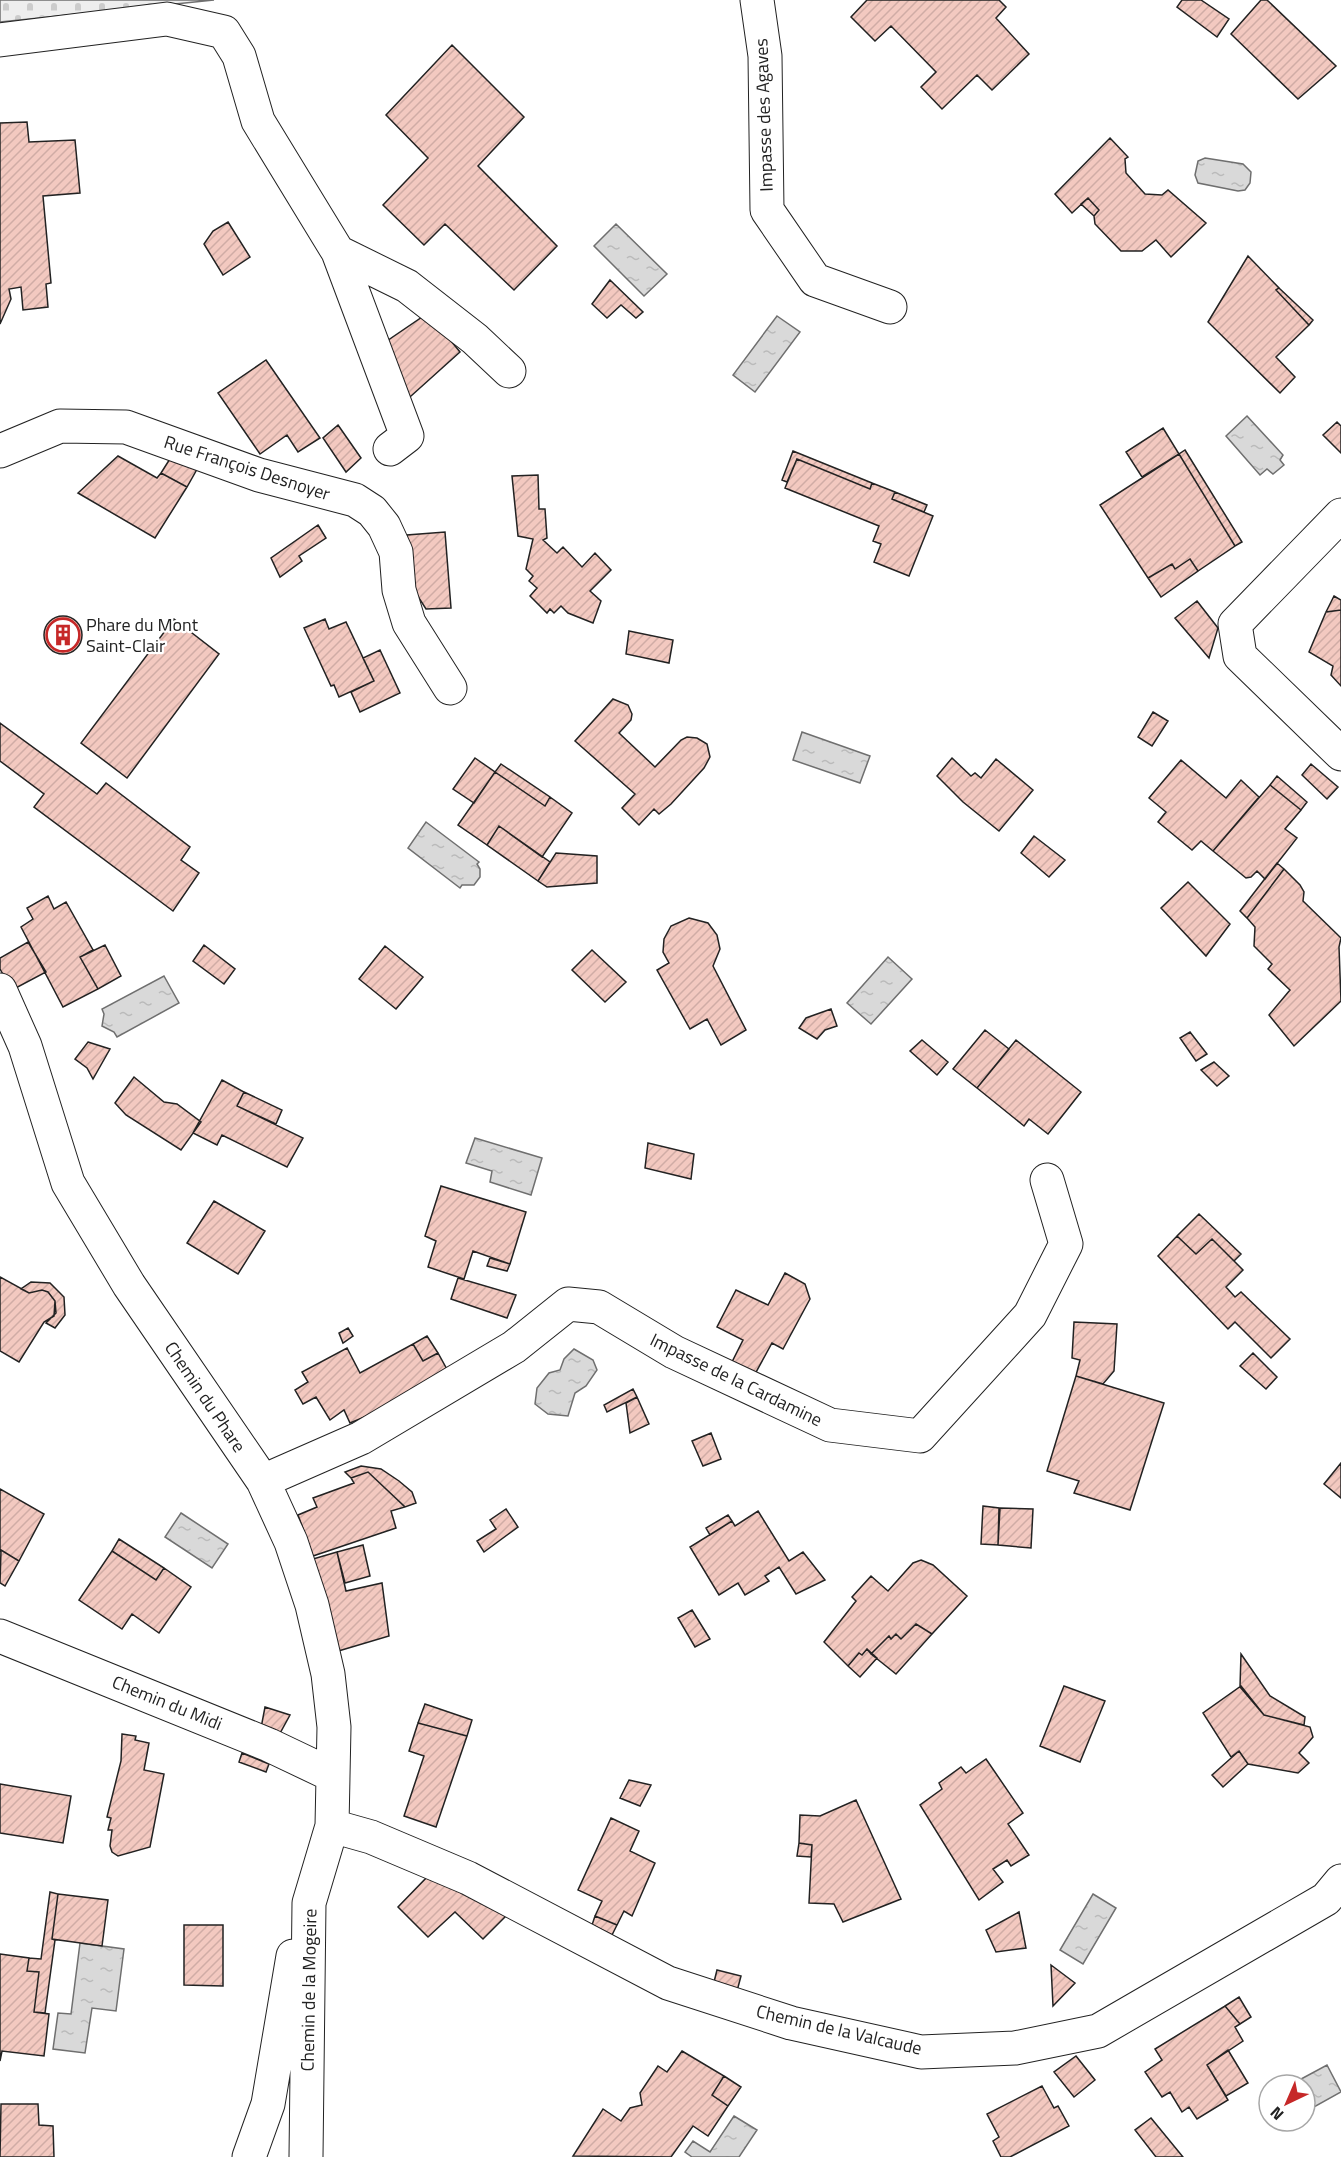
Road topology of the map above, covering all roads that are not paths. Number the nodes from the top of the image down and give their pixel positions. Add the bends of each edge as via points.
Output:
1 (757, 0) edge
2 (0, 40) edge
3 (338, 252) junction
4 (890, 307) dead end
5 (510, 371) dead end
6 (408, 445) dead end
7 (0, 451) edge
8 (1341, 515) edge
9 (450, 688) dead end
10 (1341, 754) edge
11 (0, 990) edge
12 (1047, 1180) dead end
13 (263, 1481) junction
14 (0, 1636) edge
15 (332, 1775) junction
16 (332, 1826) junction
17 (1341, 1881) edge
18 (309, 1903) junction
19 (249, 2157) edge
20 (306, 2157) edge

1 - 4 street, Impasse des Agaves via 765,56 767,210 815,280
2 - 3 street via 167,19 224,32 239,56 258,121
3 - 5 street via 407,286
3 - 6 street
7 - 9 street, Rue François Desnoyer via 60,426 126,427 259,475 356,500 384,525 396,552 399,590 409,623
8 - 10 street via 1235,624 1240,656
11 - 13 street, Chemin du Phare via 25,1046 68,1183 129,1285
12 - 13 street, Impasse de la Cardamine via 1066,1244 1030,1315 920,1437 830,1425 674,1352 599,1307 568,1304 514,1347 361,1438
13 - 15 street, Chemin du Phare via 291,1542 312,1605 333,1716
14 - 15 street, Chemin du Midi via 269,1745
15 - 16 street, Chemin du Phare
16 - 17 street, Chemin de la Valcaude via 371,1837 468,1878 668,1983 790,2023 921,2052 1015,2048 1098,2031 1326,1899
16 - 18 street, Chemin de la Mogeire
18 - 19 street via 292,1959 268,2104
18 - 20 street, Chemin de la Mogeire

